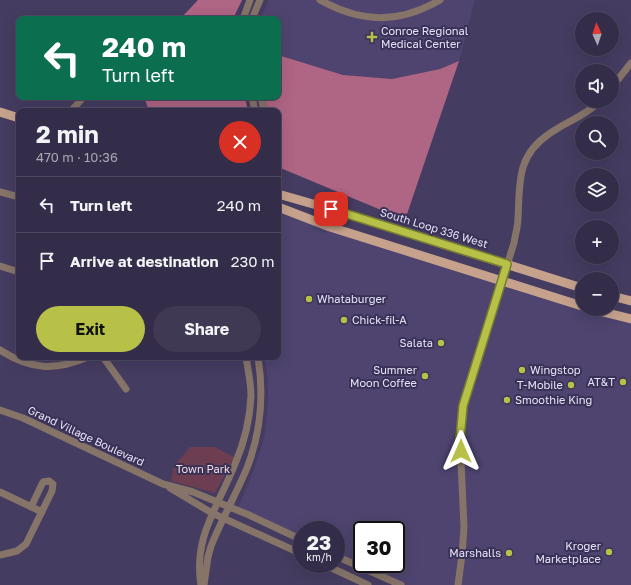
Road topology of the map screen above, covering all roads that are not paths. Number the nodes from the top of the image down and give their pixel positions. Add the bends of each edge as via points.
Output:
1 (250, 0) edge
2 (260, 0) edge
3 (320, 0) edge
4 (440, 0) edge
5 (244, 16) edge
6 (253, 16) edge
7 (631, 63) edge
8 (619, 78) edge
9 (82, 100) dead end
10 (74, 108) edge
11 (593, 108) edge
12 (0, 112) edge
13 (16, 117) edge
14 (0, 192) edge
15 (281, 195) edge
16 (16, 196) edge
17 (281, 208) edge
18 (507, 264) junction
19 (0, 266) edge
20 (16, 271) edge
21 (501, 281) junction
22 (575, 286) edge
23 (619, 298) edge
24 (631, 301) edge
25 (575, 304) edge
26 (619, 316) edge
27 (631, 319) edge
28 (0, 350) edge
29 (16, 359) edge
30 (18, 360) edge
31 (79, 360) edge
32 (105, 360) edge
33 (246, 360) edge
34 (258, 360) edge
35 (126, 389) dead end
36 (0, 410) edge
37 (163, 484) junction
38 (0, 492) edge
39 (217, 502) junction
40 (31, 507) junction
41 (229, 508) junction
42 (42, 512) junction
43 (212, 513) junction
44 (224, 518) junction
45 (293, 536) edge
46 (293, 550) edge
47 (0, 555) edge
48 (345, 560) edge
49 (342, 573) edge
50 (385, 578) junction
51 (201, 585) edge
52 (204, 585) edge
53 (368, 585) edge
54 (382, 585) edge
55 (401, 585) edge
56 (458, 585) edge

1 - 5 street
2 - 6 street
3 - 4 street via 349,14 379,18 411,14
7 - 8 street
9 - 10 street
11 - 18 street via 548,134 527,157 521,171 518,220
12 - 13 main road
14 - 16 street
15 - 18 main road, South Loop 336 West
17 - 21 main road via 330,227
18 - 21 street
18 - 22 main road, South Loop 336 West
19 - 20 street
21 - 25 main road
21 - 56 street via 463,406 460,439 464,527
23 - 24 main road
26 - 27 main road
28 - 29 street
30 - 31 street via 33,365 62,366
32 - 35 street
33 - 39 street via 251,390 248,418 237,460
34 - 41 street via 262,391 256,440
36 - 37 street, Grand Village Boulevard via 23,418
37 - 39 street, Grand Village Boulevard
37 - 43 street, Grand Village Boulevard
38 - 40 street
39 - 41 street, Grand Village Boulevard
39 - 43 street
40 - 42 street
40 - 42 street via 43,482 49,481 53,484 52,491
41 - 44 street
41 - 45 street, Grand Village Boulevard
42 - 47 street via 26,544 17,551
43 - 44 street, Grand Village Boulevard
43 - 51 street via 199,554
44 - 46 street, Grand Village Boulevard
44 - 52 street via 211,546
48 - 50 street
49 - 53 street
50 - 54 street
50 - 55 street

